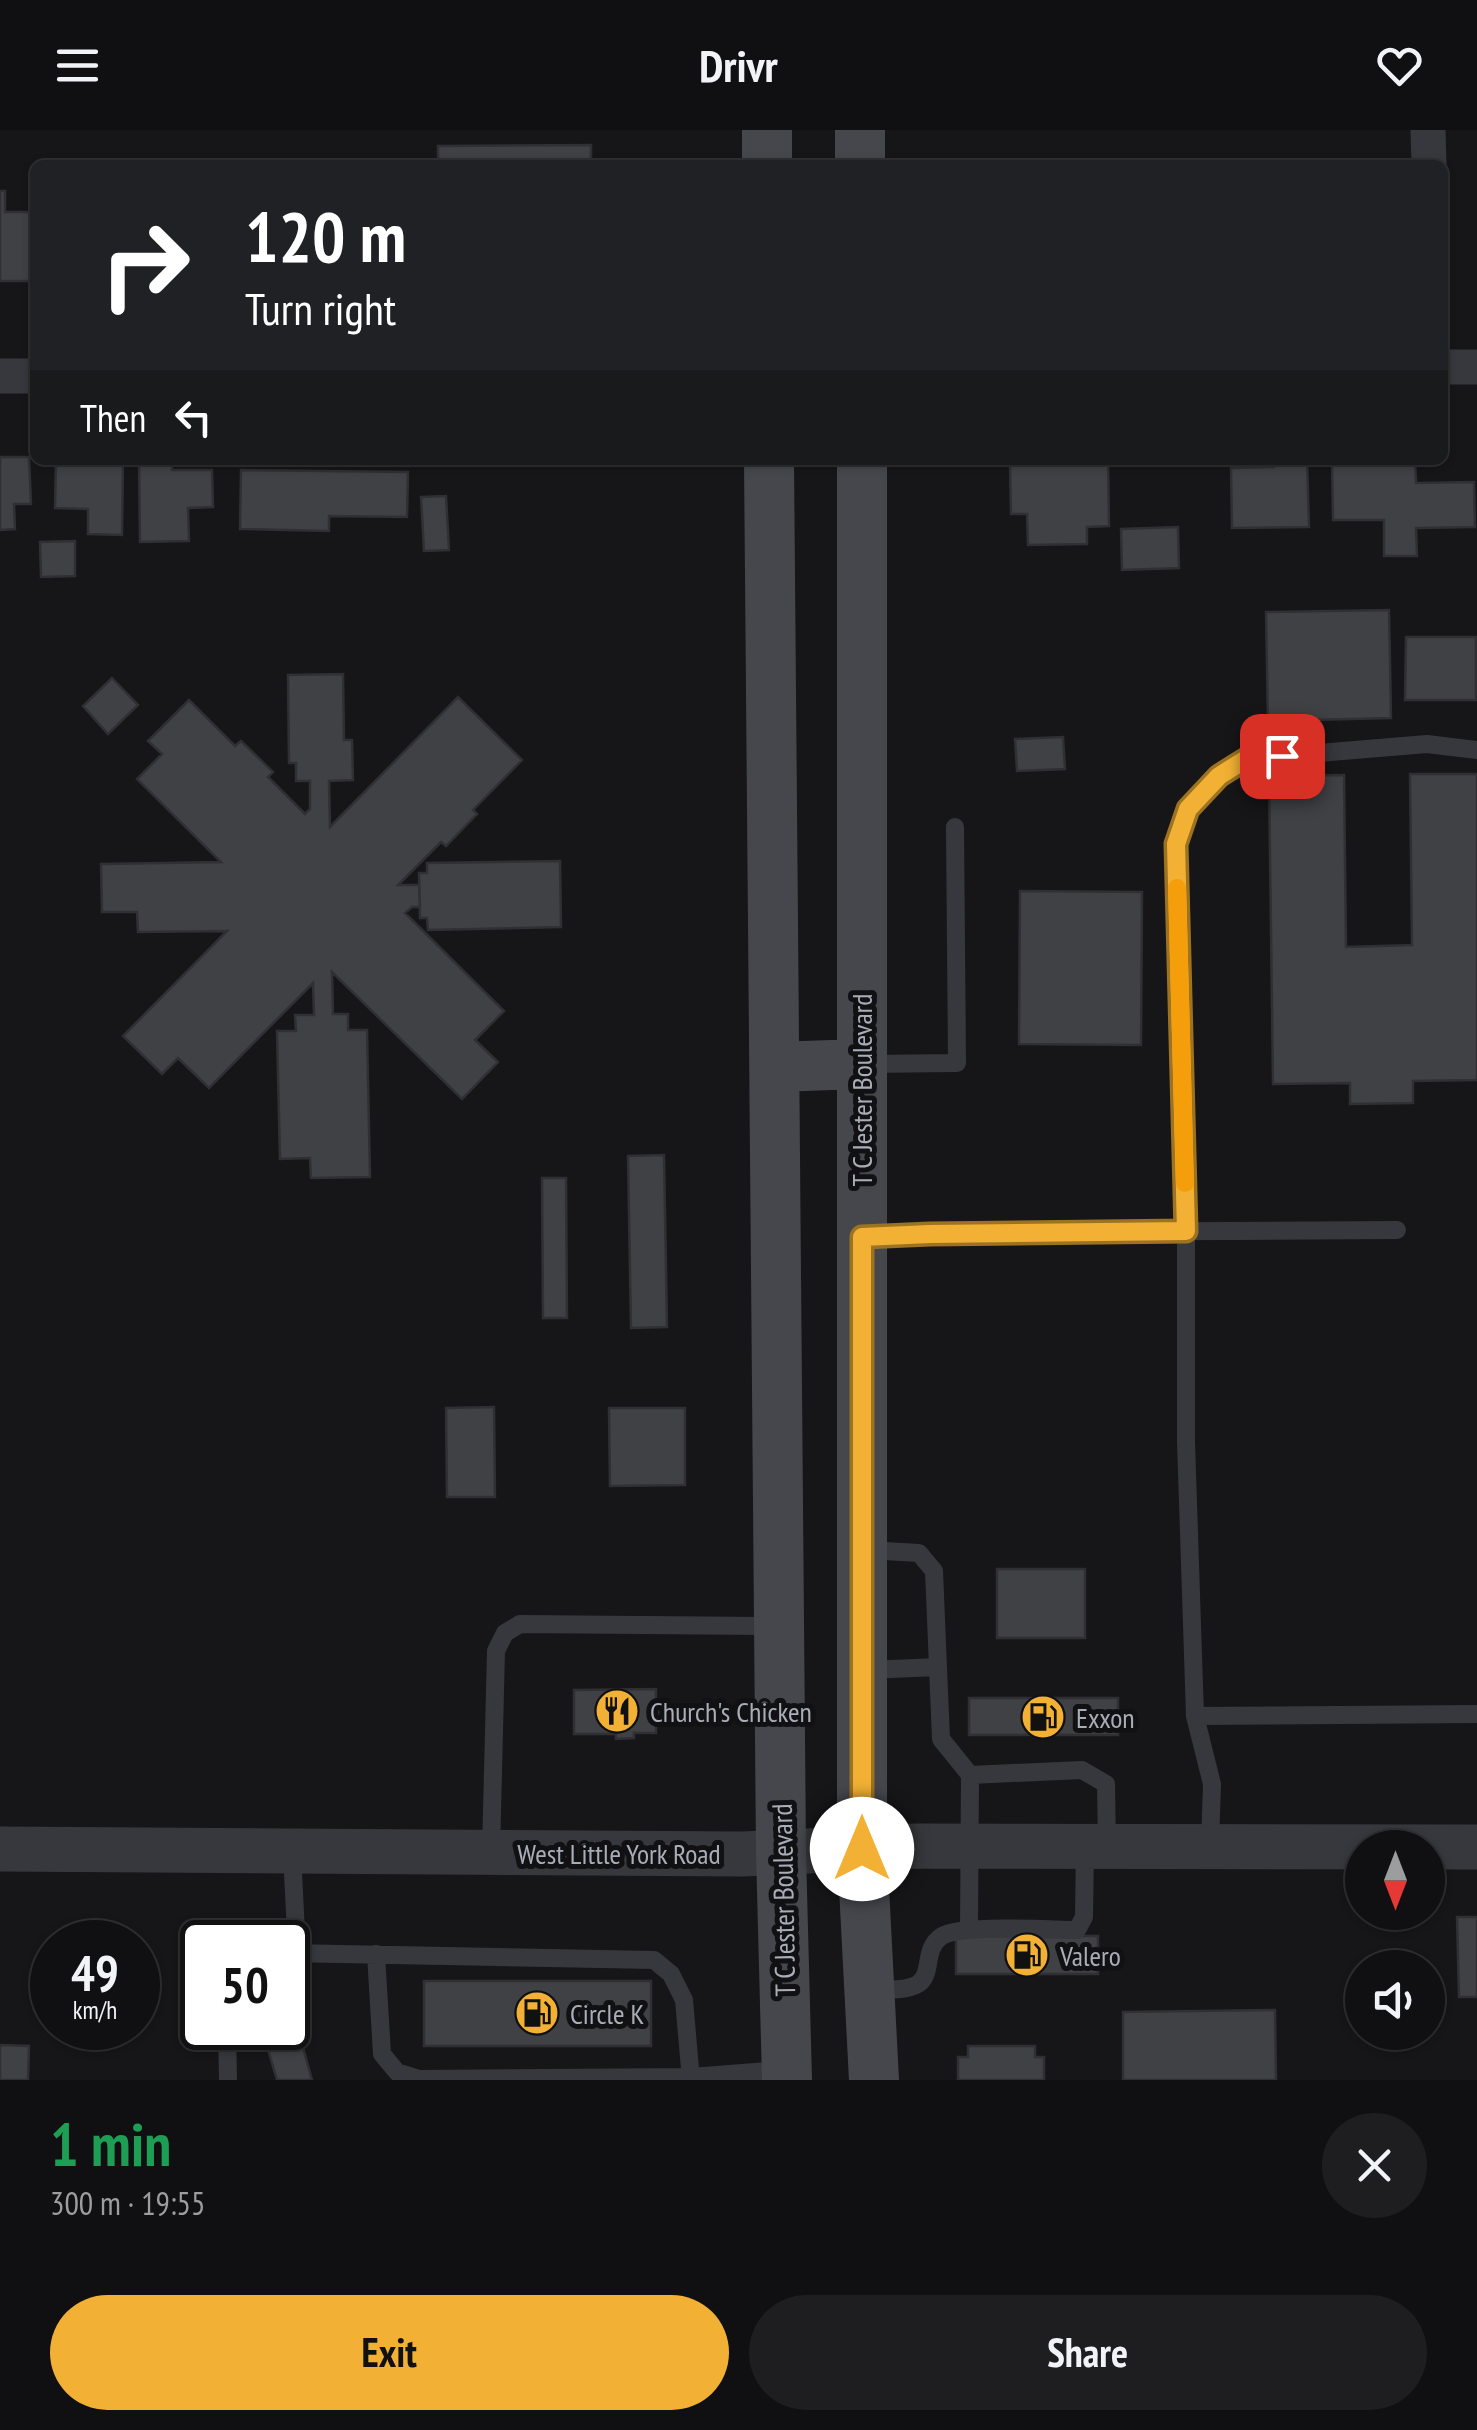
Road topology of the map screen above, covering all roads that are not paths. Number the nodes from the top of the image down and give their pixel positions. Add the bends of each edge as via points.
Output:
1 (767, 130) edge
2 (860, 130) edge
3 (1428, 130) edge
4 (768, 160) edge
5 (860, 160) edge
6 (1429, 160) edge
7 (1448, 367) edge
8 (1477, 367) edge
9 (0, 376) edge
10 (30, 376) edge
11 (769, 465) edge
12 (862, 465) edge
13 (1477, 750) edge
14 (955, 826) dead end
15 (861, 1064) junction
16 (775, 1067) junction
17 (1398, 1230) dead end
18 (1186, 1231) junction
19 (862, 1237) junction
20 (862, 1549) junction
21 (780, 1626) junction
22 (938, 1666) junction
23 (862, 1670) junction
24 (1477, 1714) edge
25 (1195, 1716) junction
26 (970, 1775) junction
27 (1210, 1846) junction
28 (971, 1847) junction
29 (1096, 1847) junction
30 (1477, 1847) edge
31 (0, 1849) edge
32 (862, 1849) junction
33 (292, 1851) junction
34 (491, 1852) junction
35 (780, 1852) junction
36 (292, 1920) edge
37 (969, 1930) junction
38 (310, 1953) edge
39 (376, 1954) junction
40 (869, 1991) junction
41 (227, 2050) edge
42 (787, 2075) edge
43 (691, 2078) edge
44 (228, 2080) edge
45 (874, 2080) edge

1 - 4 main road
2 - 5 main road
3 - 6 street
7 - 8 street
9 - 10 street
11 - 16 main road, T C Jester Boulevard
12 - 15 main road, T C Jester Boulevard
13 - 18 lane via 1427,744 1246,759 1188,809 1176,844
14 - 15 lane via 956,1063
15 - 16 main road
15 - 19 main road, T C Jester Boulevard
16 - 21 main road, T C Jester Boulevard
17 - 18 lane
18 - 19 lane
18 - 25 lane
19 - 20 main road, T C Jester Boulevard
20 - 22 lane via 920,1553 934,1571
20 - 23 main road, T C Jester Boulevard
21 - 34 lane via 520,1624 504,1633 496,1650
21 - 35 main road, T C Jester Boulevard
22 - 23 lane
22 - 26 lane via 941,1738
23 - 32 main road, T C Jester Boulevard
24 - 25 lane
25 - 27 lane via 1212,1784
26 - 28 lane
26 - 29 lane via 1082,1770 1106,1784
27 - 29 street, West Little York Road
27 - 30 street, West Little York Road
28 - 29 street, West Little York Road
28 - 32 street, West Little York Road
28 - 37 lane
29 - 37 lane via 1077,1930
31 - 33 street, West Little York Road
32 - 35 street, West Little York Road
32 - 40 main road, T C Jester Boulevard
33 - 34 street, West Little York Road
33 - 36 lane
34 - 35 street, West Little York Road
35 - 42 main road, T C Jester Boulevard
37 - 40 lane via 944,1934 930,1946 916,1986
38 - 39 lane
39 - 43 lane via 654,1960 671,1974 684,2000
39 - 43 lane via 382,2054 397,2072 419,2079
40 - 45 main road, T C Jester Boulevard
41 - 44 lane
42 - 43 lane

